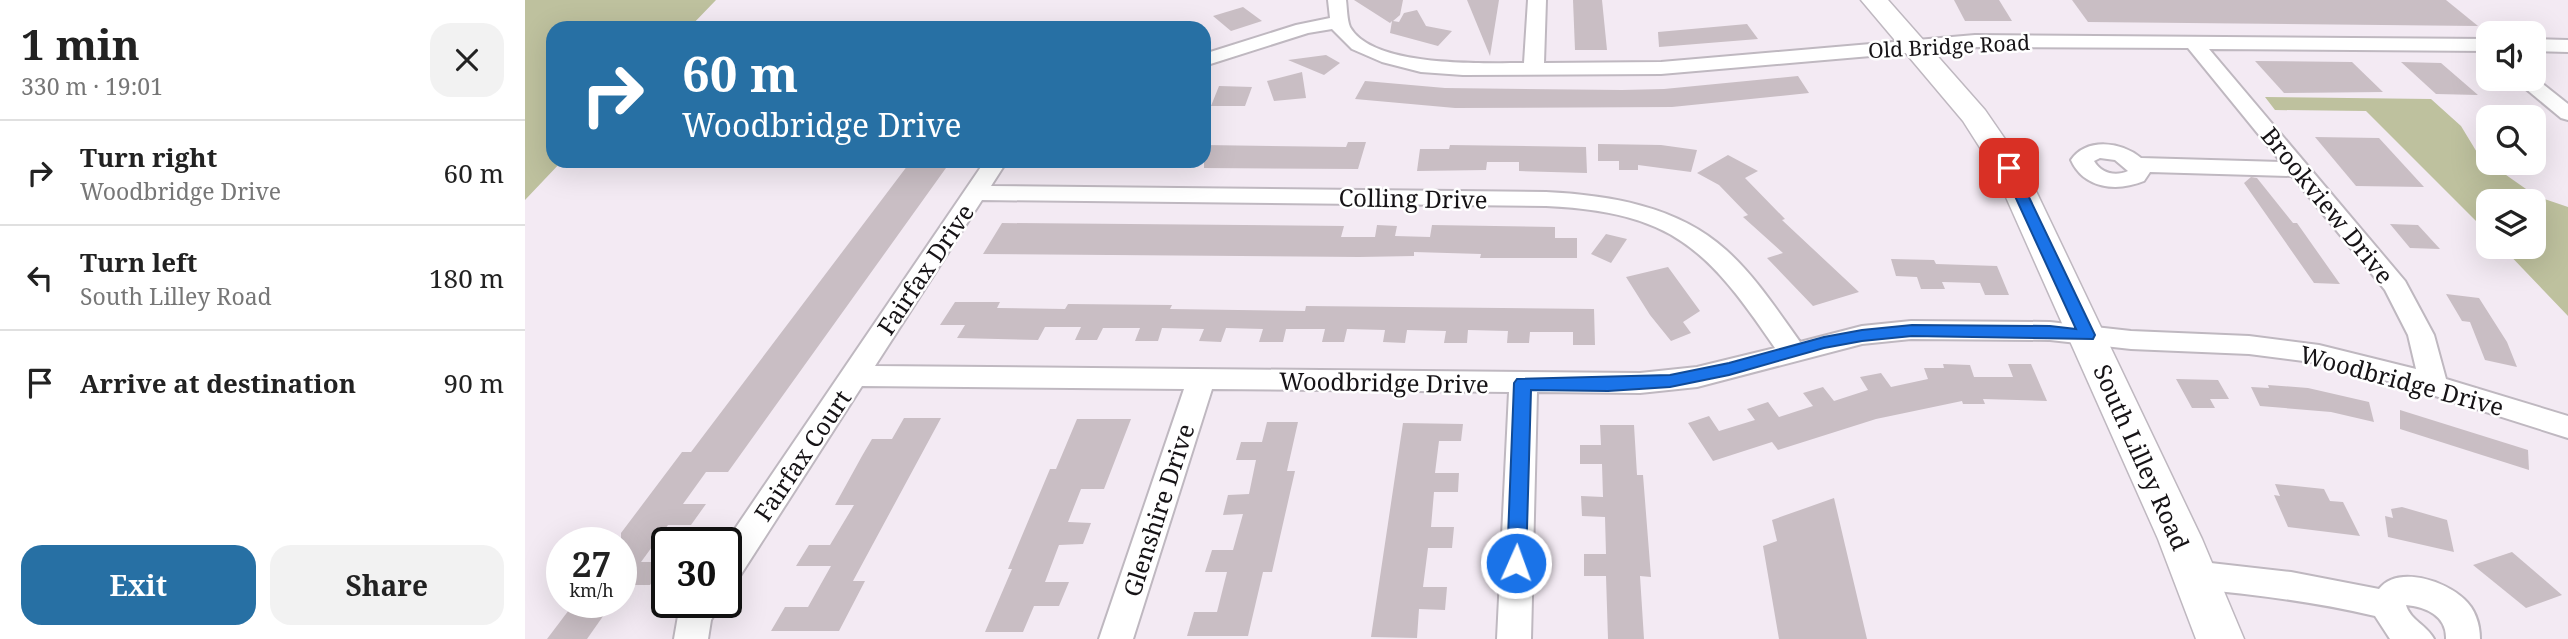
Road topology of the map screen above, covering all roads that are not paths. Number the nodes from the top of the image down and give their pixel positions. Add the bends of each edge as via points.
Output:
1 (1337, 0) edge
2 (1537, 0) edge
3 (1874, 0) edge
4 (1338, 22) junction
5 (2194, 43) junction
6 (1912, 45) junction
7 (2546, 45) edge
8 (2568, 46) edge
9 (2476, 47) edge
10 (1211, 64) edge
11 (1534, 69) junction
12 (2539, 91) edge
13 (2568, 114) edge
14 (2137, 165) dead end
15 (991, 168) edge
16 (2299, 169) junction
17 (975, 193) junction
18 (2087, 335) junction
19 (1792, 351) junction
20 (854, 376) junction
21 (1201, 380) junction
22 (1523, 383) junction
23 (2433, 384) junction
24 (2568, 427) edge
25 (742, 545) edge
26 (2193, 575) junction
27 (2388, 605) junction
28 (695, 618) edge
29 (691, 639) edge
30 (1116, 639) edge
31 (1514, 639) edge
32 (2220, 639) edge
33 (2417, 639) edge
34 (2463, 639) edge

1 - 4 street
2 - 11 street
3 - 6 street, South Lilley Road
4 - 10 street via 1275,36 1258,64 1226,69
4 - 11 street, Old Bridge Road via 1359,45 1411,64
5 - 6 street, Old Bridge Road via 1975,41
5 - 9 street, Old Bridge Road
5 - 16 street, Brookview Drive
6 - 11 street, Old Bridge Road via 1661,68
6 - 18 street, South Lilley Road via 1995,144
7 - 8 street
12 - 13 street
14 - 16 street
15 - 17 street, Fairfax Drive
16 - 23 street, Brookview Drive via 2396,287 2421,335
17 - 19 street, Colling Drive via 1546,199 1614,206 1660,221 1708,247
17 - 20 street, Fairfax Drive
18 - 19 street, Woodbridge Drive via 1912,330 1862,335
18 - 23 street, Woodbridge Drive via 2286,349
18 - 26 street, South Lilley Road
19 - 22 street, Woodbridge Drive via 1670,381
20 - 21 street, Woodbridge Drive
20 - 25 street, Fairfax Court
21 - 22 street, Woodbridge Drive
21 - 30 street, Glenshire Drive
22 - 31 street
23 - 24 street, Woodbridge Drive
26 - 27 street via 2331,592
26 - 32 street, South Lilley Road
27 - 33 street via 2400,628
27 - 34 street via 2397,591 2424,593 2451,608 2461,620
28 - 29 street

